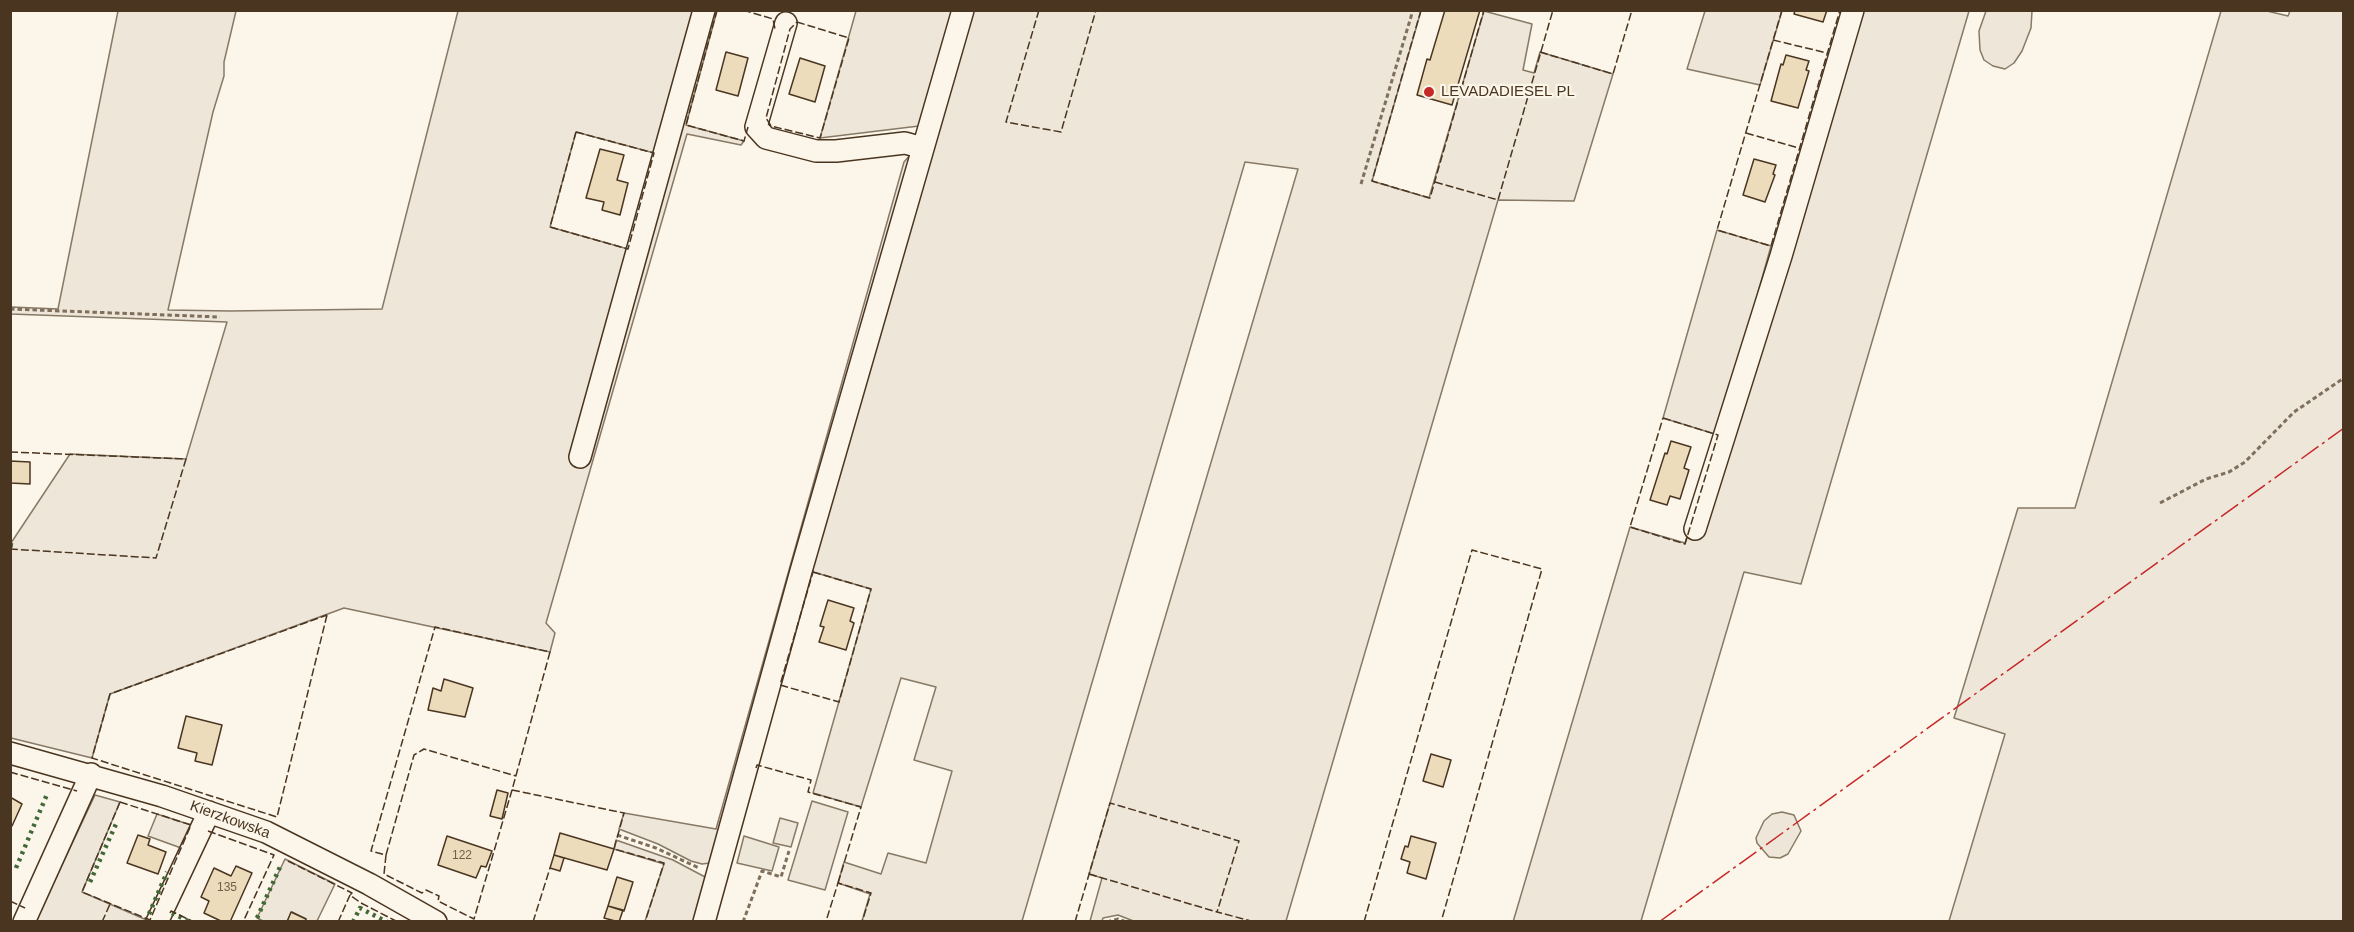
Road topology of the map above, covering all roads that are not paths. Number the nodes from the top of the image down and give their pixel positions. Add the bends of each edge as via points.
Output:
1 (704, 10) edge
2 (963, 10) edge
3 (1853, 10) edge
4 (786, 23) dead end
5 (923, 147) junction
6 (580, 457) dead end
7 (1695, 529) dead end
8 (10, 753) edge
9 (91, 774) junction
10 (208, 812) junction
11 (24, 921) edge
12 (157, 921) edge
13 (436, 921) edge
14 (704, 921) edge

1 - 6 street
2 - 5 street
3 - 7 street
4 - 5 street via 756,127 766,138 816,152 905,143
5 - 14 street
8 - 9 street, Kierzkowska
9 - 10 street, Kierzkowska
9 - 11 street
10 - 12 street
10 - 13 street, Kierzkowska via 297,846

